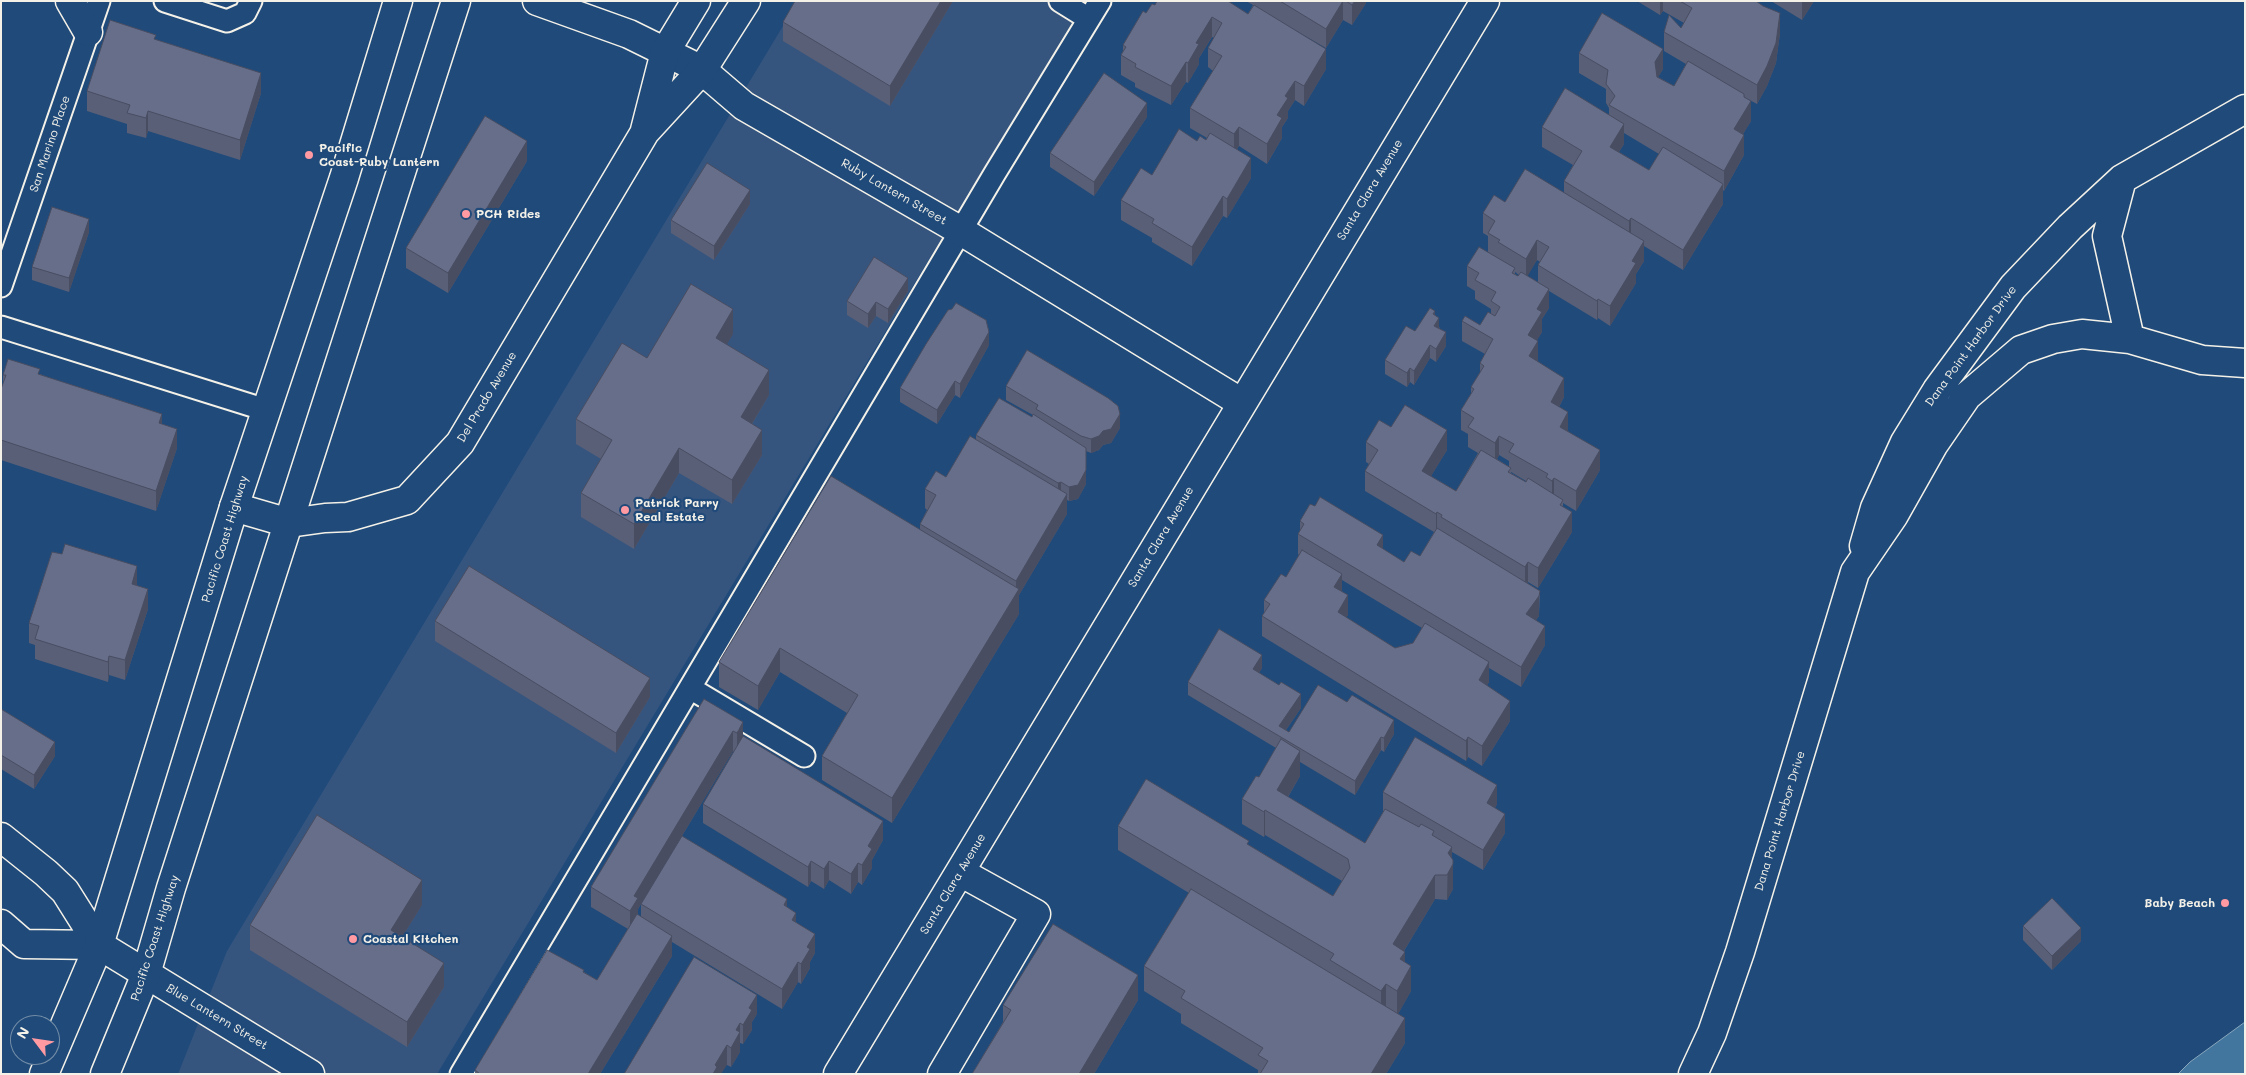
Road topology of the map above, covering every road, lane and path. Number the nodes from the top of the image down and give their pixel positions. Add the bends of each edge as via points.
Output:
1 (70, 1) edge
2 (99, 1) edge
3 (165, 1) edge
4 (251, 1) edge
5 (398, 1) edge
6 (456, 1) edge
7 (537, 1) edge
8 (696, 1) edge
9 (746, 1) edge
10 (1060, 1) edge
11 (1485, 1) edge
12 (1095, 10) edge
13 (88, 32) junction
14 (665, 52) junction
15 (702, 70) junction
16 (2245, 109) edge
17 (645, 132) junction
18 (2122, 179) junction
19 (961, 231) junction
20 (1, 286) edge
21 (1, 327) edge
22 (2130, 339) junction
23 (2245, 363) edge
24 (1242, 403) junction
25 (266, 410) junction
26 (234, 507) junction
27 (289, 523) junction
28 (1859, 564) junction
29 (690, 688) junction
30 (804, 756) dead end
31 (1, 837) edge
32 (960, 872) junction
33 (1, 924) edge
34 (99, 945) junction
35 (146, 974) junction
36 (308, 1073) edge
37 (44, 1074) edge
38 (105, 1074) edge
39 (461, 1074) edge
40 (838, 1074) edge
41 (942, 1074) edge
42 (1693, 1074) edge

1 - 13 main road
2 - 13 lane, San Marino Place
3 - 4 lane via 227,21 245,13
5 - 25 main road, Pacific Coast Highway via 344,178
6 - 27 main road, Pacific Coast Highway
7 - 14 main road, Ruby Lantern Street via 629,34
8 - 14 main road, Del Prado Avenue
9 - 15 main road, Del Prado Avenue
10 - 12 lane
11 - 24 main road, Santa Clara Avenue
12 - 19 lane
13 - 20 lane, San Marino Place
14 - 15 main road, Ruby Lantern Street
14 - 17 main road, Del Prado Avenue
15 - 17 main road, Del Prado Avenue
15 - 19 main road, Ruby Lantern Street via 744,106
16 - 18 main road, Dana Point Harbor Drive
17 - 27 main road, Del Prado Avenue via 460,443 407,500 348,517
18 - 22 main road via 2107,236
18 - 28 main road, Dana Point Harbor Drive via 2070,227 2013,287 1937,390 1905,442 1875,508
19 - 24 main road, Ruby Lantern Street
19 - 29 lane
21 - 25 lane
22 - 23 main road, Dana Point Harbor Drive via 2202,360
22 - 28 main road, Dana Point Harbor Drive via 2082,334 2052,339 2021,350 1967,396 1934,444 1894,515
24 - 32 main road, Santa Clara Avenue
25 - 26 main road, Pacific Coast Highway
26 - 27 main road, Del Prado Avenue
26 - 34 main road, Pacific Coast Highway
27 - 35 main road, Pacific Coast Highway
28 - 42 main road, Dana Point Harbor Drive via 1740,952 1712,1033
29 - 30 lane
29 - 39 lane
31 - 34 main road, Blue Lantern Street via 65,892
32 - 40 main road, Santa Clara Avenue
32 - 41 main road via 1036,914
33 - 34 main road via 24,944
34 - 35 main road, Blue Lantern Street
34 - 37 main road, Pacific Coast Highway
35 - 36 main road, Blue Lantern Street
35 - 38 main road, Pacific Coast Highway

